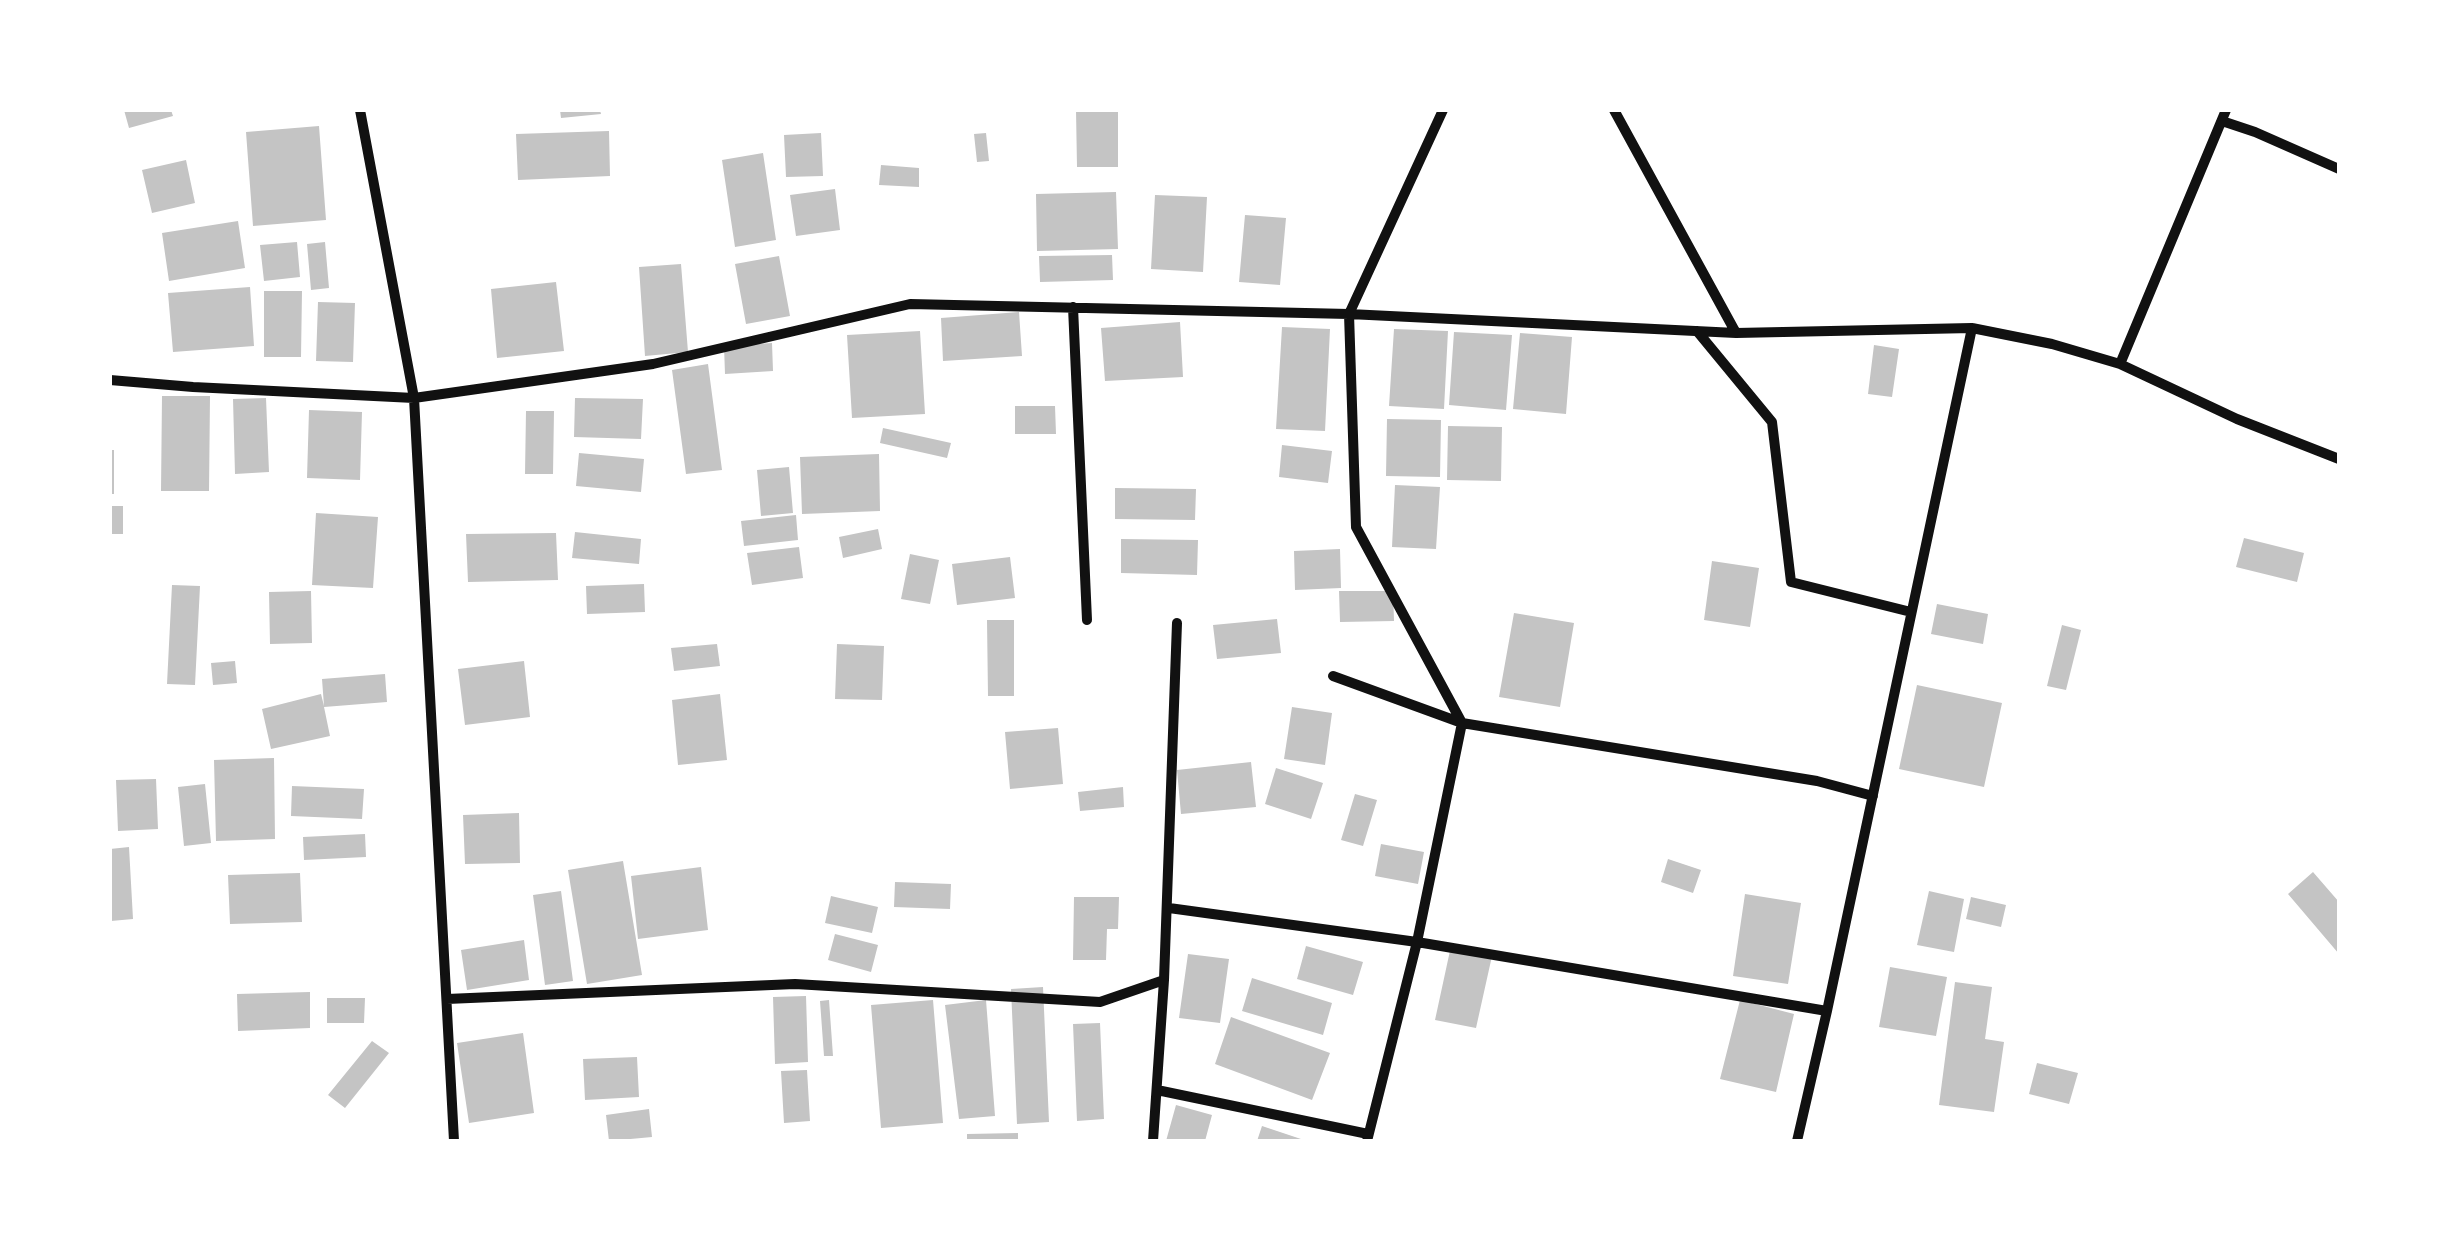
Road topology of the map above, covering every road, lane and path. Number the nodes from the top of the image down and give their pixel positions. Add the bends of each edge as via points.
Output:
1 (360, 110) edge
2 (1444, 110) edge
3 (1614, 110) edge
4 (2224, 115) edge
5 (2339, 170) edge
6 (1073, 307) junction
7 (1349, 314) junction
8 (1972, 328) junction
9 (1698, 331) junction
10 (1736, 333) junction
11 (2120, 364) junction
12 (110, 380) edge
13 (414, 398) junction
14 (2339, 459) edge
15 (1912, 612) junction
16 (1087, 620) dead end
17 (1177, 622) dead end
18 (1333, 676) dead end
19 (1462, 723) junction
20 (1872, 796) junction
21 (1168, 908) junction
22 (1417, 942) junction
23 (1164, 980) junction
24 (447, 999) junction
25 (1827, 1011) junction
26 (1157, 1090) junction
27 (1367, 1138) edge
28 (454, 1141) edge
29 (1154, 1141) edge
30 (1796, 1141) edge

1 - 13 street
2 - 7 street
3 - 10 street
4 - 5 street
4 - 11 street
6 - 7 street
6 - 13 street via 910,304 653,364
6 - 16 street
7 - 9 street
7 - 19 street via 1356,527
8 - 10 street
8 - 11 street
8 - 15 street
9 - 10 street
9 - 15 street via 1772,422 1791,582
11 - 14 street
12 - 13 street
13 - 24 street
15 - 20 street
17 - 21 street
18 - 19 street
19 - 20 street via 1817,781
19 - 22 street
20 - 25 street
21 - 22 street
21 - 23 street
22 - 25 street
22 - 27 street
23 - 24 street via 1100,1002 795,984
23 - 26 street
24 - 28 street
25 - 30 street
26 - 27 street
26 - 29 street

